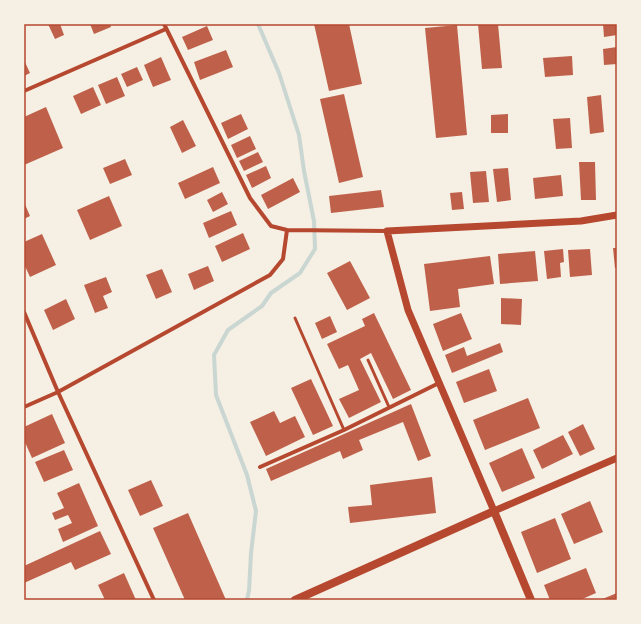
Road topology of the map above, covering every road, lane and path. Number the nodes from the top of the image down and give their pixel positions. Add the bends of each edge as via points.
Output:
1 (164, 24) edge
2 (166, 29) junction
3 (24, 91) edge
4 (617, 215) edge
5 (287, 230) junction
6 (387, 231) junction
7 (24, 312) edge
8 (295, 318) dead end
9 (368, 360) dead end
10 (439, 383) junction
11 (58, 392) junction
12 (24, 407) edge
13 (389, 407) junction
14 (344, 430) junction
15 (617, 458) edge
16 (260, 467) dead end
17 (494, 511) junction
18 (154, 600) edge
19 (295, 600) edge
20 (531, 600) edge

1 - 2 street
2 - 3 street
2 - 5 street via 250,198 270,226
4 - 6 street via 581,220
5 - 6 street
5 - 11 street via 282,259 270,275
6 - 10 street via 408,310
7 - 11 street
8 - 14 lane
9 - 13 lane
10 - 13 street
10 - 17 street
11 - 12 street
11 - 18 street
13 - 14 street
14 - 16 street
15 - 17 street
17 - 19 main road
17 - 20 main road

